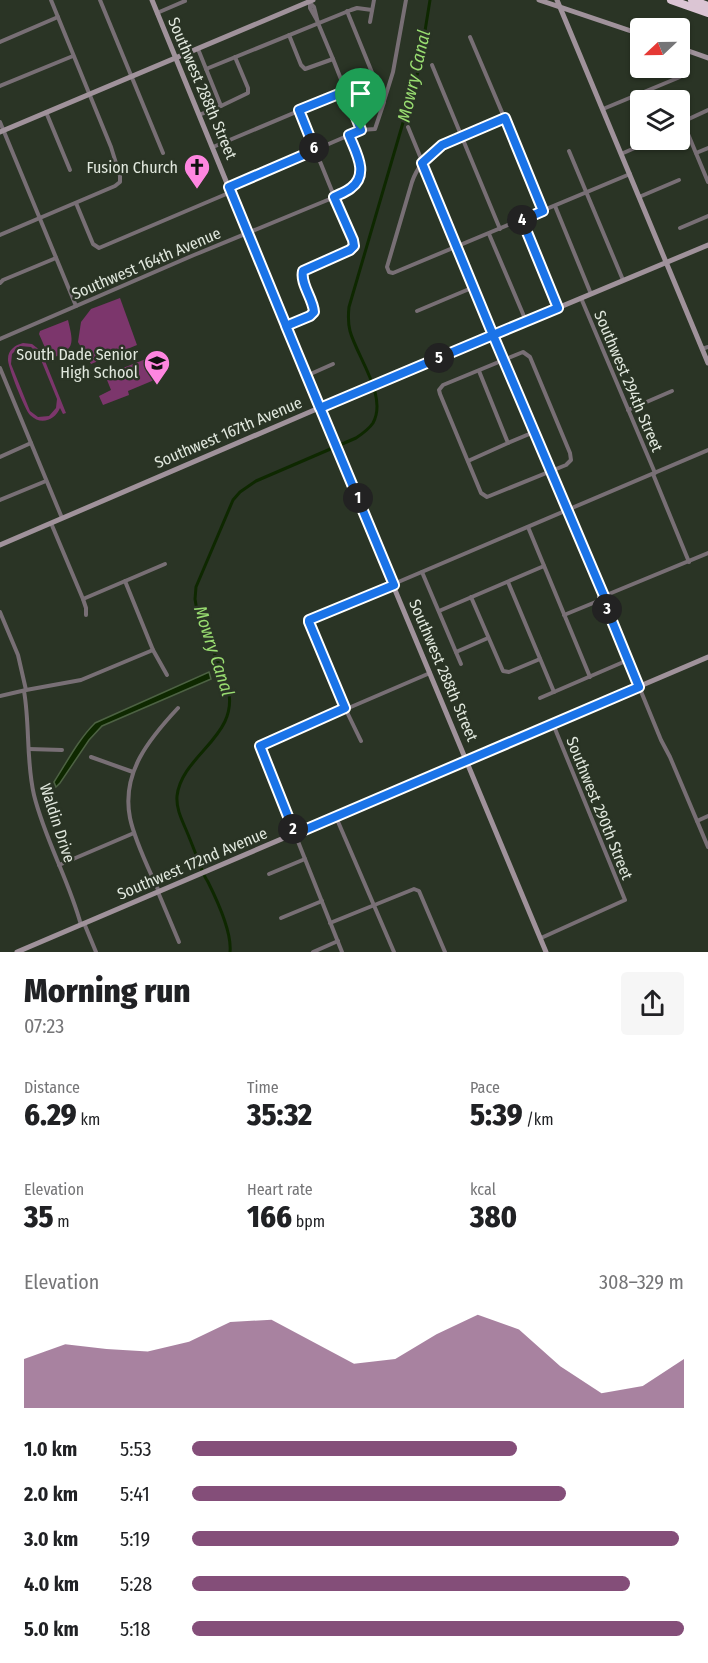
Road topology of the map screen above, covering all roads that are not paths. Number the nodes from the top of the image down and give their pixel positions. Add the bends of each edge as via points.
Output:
1 (51, 0) edge
2 (100, 0) edge
3 (152, 0) edge
4 (374, 0) edge
5 (406, 0) edge
6 (539, 0) edge
7 (557, 0) edge
8 (671, 0) edge
9 (185, 1) edge
10 (311, 1) edge
11 (550, 2) edge
12 (690, 3) edge
13 (560, 7) junction
14 (372, 10) junction
15 (706, 10) edge
16 (347, 11) junction
17 (157, 13) junction
18 (578, 13) junction
19 (58, 17) junction
20 (370, 22) dead end
21 (318, 23) junction
22 (571, 31) junction
23 (630, 31) edge
24 (289, 35) junction
25 (470, 37) dead end
26 (0, 42) edge
27 (198, 49) junction
28 (690, 52) edge
29 (73, 56) junction
30 (176, 57) junction
31 (235, 57) junction
32 (708, 58) edge
33 (333, 59) junction
34 (432, 65) dead end
35 (206, 69) junction
36 (132, 76) junction
37 (678, 78) edge
38 (0, 86) edge
39 (388, 88) junction
40 (379, 89) junction
41 (346, 91) junction
42 (90, 94) junction
43 (384, 102) junction
44 (221, 106) junction
45 (603, 109) junction
46 (299, 110) junction
47 (708, 110) edge
48 (46, 112) junction
49 (199, 115) junction
50 (505, 118) junction
51 (690, 119) edge
52 (0, 122) edge
53 (408, 127) dead end
54 (361, 130) junction
55 (2, 131) edge
56 (349, 135) junction
57 (462, 136) junction
58 (690, 141) edge
59 (213, 147) junction
60 (708, 148) edge
61 (315, 150) junction
62 (630, 150) edge
63 (569, 151) dead end
64 (163, 153) dead end
65 (696, 153) junction
66 (621, 154) junction
67 (422, 163) junction
68 (70, 170) dead end
69 (630, 174) junction
70 (680, 180) dead end
71 (708, 182) edge
72 (230, 189) junction
73 (587, 193) junction
74 (639, 196) junction
75 (334, 197) junction
76 (76, 203) junction
77 (555, 206) junction
78 (543, 211) junction
79 (708, 216) edge
80 (39, 218) junction
81 (522, 220) junction
82 (681, 228) dead end
83 (500, 229) junction
84 (248, 233) junction
85 (489, 234) junction
86 (0, 235) edge
87 (708, 245) edge
88 (457, 247) junction
89 (56, 258) junction
90 (666, 262) junction
91 (623, 280) junction
92 (0, 283) edge
93 (474, 287) junction
94 (591, 294) junction
95 (581, 298) junction
96 (76, 306) junction
97 (558, 308) junction
98 (417, 311) dead end
99 (526, 321) junction
100 (286, 326) junction
101 (493, 335) junction
102 (0, 339) edge
103 (705, 348) edge
104 (504, 360) junction
105 (708, 363) edge
106 (333, 364) dead end
107 (0, 368) edge
108 (479, 371) junction
109 (306, 376) junction
110 (672, 392) dead end
111 (320, 408) junction
112 (628, 410) junction
113 (534, 432) junction
114 (31, 443) junction
115 (508, 443) junction
116 (708, 450) edge
117 (0, 457) edge
118 (468, 461) junction
119 (550, 472) junction
120 (654, 473) junction
121 (46, 480) junction
122 (0, 500) edge
123 (567, 510) junction
124 (62, 518) junction
125 (51, 523) junction
126 (528, 527) junction
127 (0, 545) edge
128 (708, 553) edge
129 (689, 562) junction
130 (165, 564) dead end
131 (544, 566) junction
132 (422, 572) junction
133 (124, 581) junction
134 (508, 582) junction
135 (394, 585) junction
136 (471, 597) junction
137 (603, 598) junction
138 (83, 599) junction
139 (439, 611) junction
140 (0, 612) edge
141 (86, 615) dead end
142 (564, 615) junction
143 (488, 638) junction
144 (153, 650) junction
145 (456, 652) junction
146 (708, 657) edge
147 (540, 659) junction
148 (628, 660) junction
149 (461, 664) dead end
150 (431, 673) junction
151 (167, 675) dead end
152 (590, 677) junction
153 (639, 687) junction
154 (25, 690) junction
155 (554, 692) junction
156 (0, 696) edge
157 (540, 698) dead end
158 (178, 708) dead end
159 (345, 708) junction
160 (553, 724) junction
161 (361, 741) dead end
162 (29, 749) junction
163 (62, 750) dead end
164 (91, 757) dead end
165 (468, 761) junction
166 (133, 772) junction
167 (708, 816) edge
168 (336, 817) junction
169 (697, 821) junction
170 (134, 832) junction
171 (295, 834) junction
172 (708, 847) edge
173 (305, 859) junction
174 (59, 865) junction
175 (269, 874) dead end
176 (159, 892) junction
177 (322, 901) junction
178 (374, 906) junction
179 (281, 918) dead end
180 (330, 923) junction
181 (82, 924) junction
182 (541, 938) junction
183 (338, 941) junction
184 (179, 942) dead end
185 (17, 952) edge
186 (96, 952) edge
187 (314, 952) edge
188 (342, 952) edge
189 (394, 952) edge
190 (445, 952) edge
191 (546, 952) edge

1 - 19 street
2 - 36 street
3 - 17 street, Southwest 288th Street
4 - 14 street
5 - 39 street
6 - 11 street
7 - 13 street
8 - 12 highway
9 - 17 street
10 - 21 street
10 - 27 street
11 - 13 street
12 - 15 highway
13 - 18 street
13 - 22 street
14 - 16 street
14 - 20 street
16 - 21 street
16 - 40 street
17 - 30 street, Southwest 288th Street
18 - 22 street via 571,19
18 - 23 street
19 - 26 street
19 - 29 street
21 - 24 street
21 - 33 street
22 - 45 street
24 - 31 street
24 - 33 street via 305,69
25 - 50 street
27 - 30 street
27 - 35 street
28 - 32 street
29 - 38 street
29 - 42 street
30 - 36 street
30 - 49 street, Southwest 288th Street
31 - 35 street
31 - 44 street via 248,93
33 - 41 street
34 - 57 street
35 - 44 street
36 - 42 street
36 - 64 street
37 - 45 street
39 - 40 street
39 - 43 street
40 - 43 street
41 - 46 street
41 - 54 street
42 - 48 street
42 - 76 street via 120,182
43 - 54 street via 377,127
44 - 49 street
45 - 66 street
46 - 59 street
46 - 61 street
47 - 51 street
48 - 55 street
48 - 68 street
49 - 59 street, Southwest 288th Street
50 - 57 street
50 - 78 street
52 - 55 street
53 - 67 street
54 - 56 street
55 - 80 street
56 - 61 street
56 - 75 street, Southwest 164th Avenue via 360,162 360,173 352,187
57 - 67 street via 442,145
57 - 83 street
58 - 65 street
59 - 72 street, Southwest 288th Street
60 - 65 street
61 - 72 street
61 - 75 street
62 - 66 street
63 - 73 street
65 - 71 street
66 - 69 street
67 - 88 street
67 - 88 street via 411,182 387,267 389,272
69 - 73 street
69 - 74 street
70 - 74 street
72 - 76 street via 97,248
72 - 84 street, Southwest 288th Street
73 - 77 street
73 - 91 street
74 - 90 street
75 - 84 street, Southwest 164th Avenue
75 - 100 street via 354,246 306,268 303,280 313,313
76 - 80 street
77 - 78 street
77 - 94 street
78 - 81 street
79 - 82 street
80 - 86 street
80 - 89 street
81 - 83 street
81 - 97 street
83 - 85 street
84 - 96 street, Southwest 164th Avenue
84 - 100 street, Southwest 288th Street
85 - 88 street
85 - 99 street
87 - 90 street, Southwest 167th Avenue
88 - 93 street
89 - 92 street
89 - 96 street
90 - 91 street, Southwest 167th Avenue
90 - 103 street
91 - 94 street, Southwest 167th Avenue
93 - 98 street
93 - 101 street
94 - 95 street, Southwest 167th Avenue
95 - 97 street, Southwest 167th Avenue
95 - 112 street, Southwest 294th Street
96 - 102 street, Southwest 164th Avenue
97 - 99 street, Southwest 167th Avenue
99 - 101 street, Southwest 167th Avenue
100 - 109 street, Southwest 288th Street
101 - 104 street
101 - 111 street, Southwest 167th Avenue
103 - 105 street
104 - 108 street
104 - 113 street
104 - 119 street via 521,353 528,355 566,443 570,462
106 - 109 street
107 - 114 street
108 - 115 street
108 - 118 street via 443,385 439,392
109 - 111 street, Southwest 288th Street
110 - 112 street
111 - 124 street, Southwest 167th Avenue
111 - 135 street, Southwest 288th Street
112 - 120 street, Southwest 294th Street
113 - 115 street
113 - 119 street
114 - 117 street
114 - 121 street
115 - 118 street
116 - 120 street
118 - 119 street via 481,493 487,497
119 - 123 street
120 - 123 street
120 - 129 street, Southwest 294th Street
121 - 122 street
121 - 124 street
123 - 126 street
123 - 137 street
124 - 125 street, Southwest 167th Avenue
125 - 127 street, Southwest 167th Avenue
125 - 138 street
126 - 131 street
126 - 132 street
128 - 129 street
129 - 137 street
130 - 133 street
131 - 134 street
131 - 142 street
132 - 135 street
132 - 139 street
133 - 138 street
133 - 144 street
134 - 136 street
134 - 147 street
135 - 150 street, Southwest 288th Street
135 - 159 street via 309,620
136 - 139 street
136 - 143 street
137 - 142 street
137 - 148 street
138 - 141 street
139 - 145 street
140 - 154 street, Waldin Drive via 18,655
142 - 152 street
143 - 145 street
143 - 147 street via 504,672
144 - 151 street
144 - 154 street via 81,680
145 - 149 street
146 - 153 street, Southwest 172nd Avenue
147 - 155 street
148 - 152 street
148 - 153 street
150 - 159 street
150 - 165 street, Southwest 288th Street
152 - 155 street
153 - 160 street, Southwest 172nd Avenue
153 - 169 street
154 - 156 street
154 - 162 street, Waldin Drive
155 - 157 street
158 - 166 street via 143,750
159 - 161 street
159 - 171 street via 260,746
160 - 165 street, Southwest 172nd Avenue
160 - 182 street, Southwest 290th Street via 625,900
162 - 163 street
162 - 174 street, Waldin Drive via 34,796
164 - 166 street
165 - 168 street, Southwest 172nd Avenue
165 - 182 street, Southwest 288th Street
166 - 170 street via 128,802
167 - 169 street
168 - 171 street, Southwest 172nd Avenue
168 - 178 street
169 - 172 street
170 - 174 street
170 - 176 street
171 - 173 street
171 - 176 street, Southwest 172nd Avenue
173 - 175 street
173 - 177 street
174 - 181 street, Waldin Drive
176 - 181 street, Southwest 172nd Avenue
176 - 184 street
177 - 179 street
177 - 180 street
178 - 180 street
178 - 189 street
178 - 190 street via 414,889 419,891
180 - 183 street
181 - 185 street, Southwest 172nd Avenue
181 - 186 street, Waldin Drive
182 - 191 street, Southwest 288th Street
183 - 187 street
183 - 188 street

